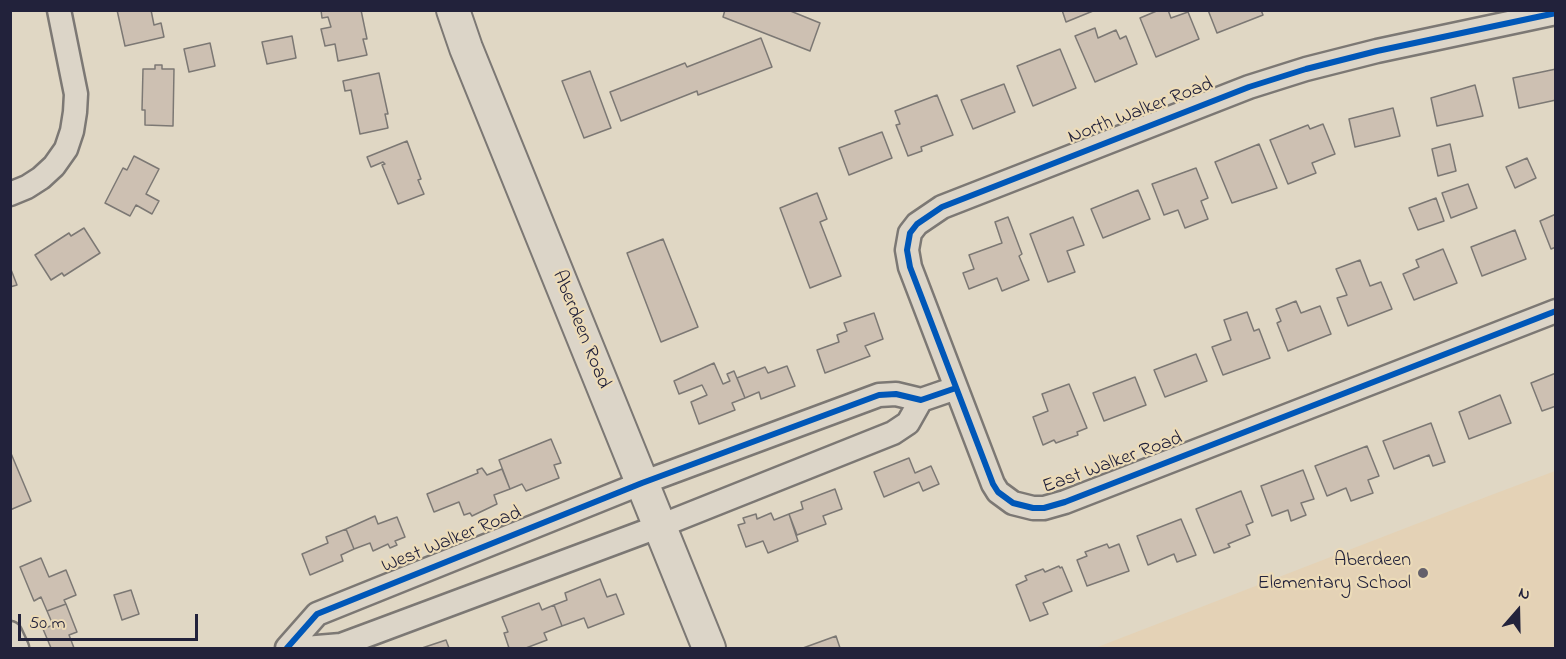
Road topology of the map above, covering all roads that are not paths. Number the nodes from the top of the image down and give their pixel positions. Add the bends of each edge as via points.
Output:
1 (59, 10) edge
2 (453, 10) edge
3 (1556, 13) edge
4 (10, 194) edge
5 (1556, 312) edge
6 (956, 388) junction
7 (921, 400) junction
8 (642, 483) junction
9 (660, 526) junction
10 (10, 633) edge
11 (17, 648) edge
12 (287, 648) edge
13 (305, 648) edge
14 (709, 648) edge

1 - 4 street via 76,94 72,131 54,166 27,187
2 - 8 main road, Aberdeen Road
3 - 6 street, North Walker Road via 1377,51 1249,87 934,211 910,233 908,259
5 - 6 street, East Walker Road via 1044,508 1022,507 998,492
6 - 7 street
7 - 8 street via 896,394 879,395
7 - 9 street via 908,423 893,433
8 - 9 main road, Aberdeen Road
8 - 12 street, West Walker Road via 316,614
9 - 13 street via 341,645
9 - 14 main road, Aberdeen Road
10 - 11 street

